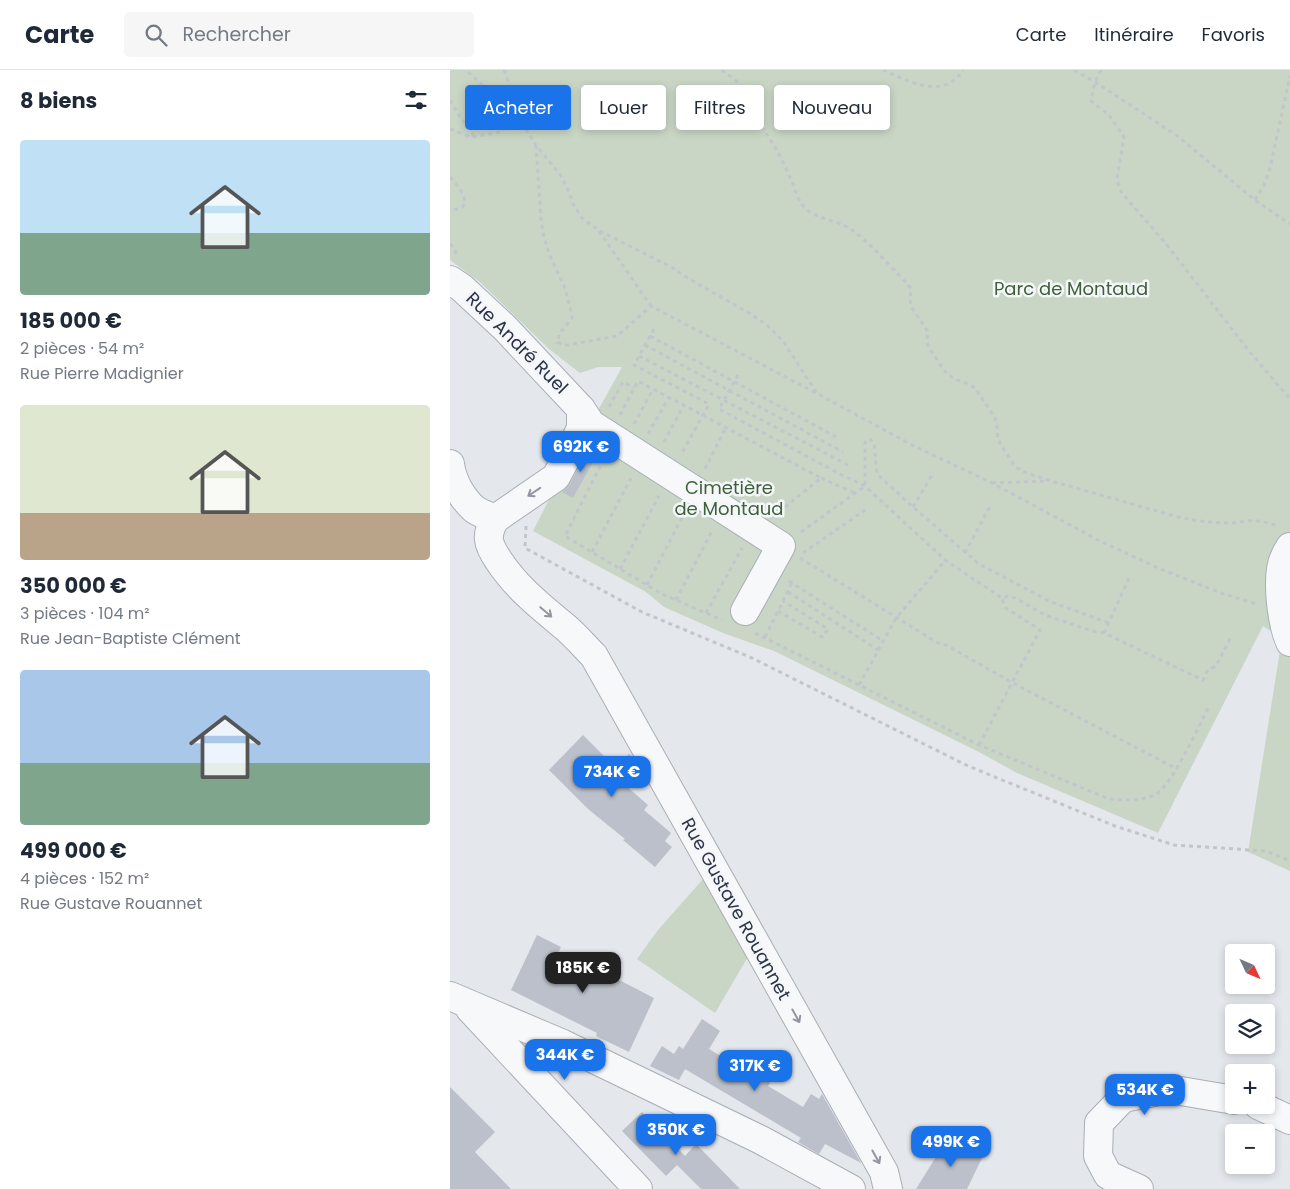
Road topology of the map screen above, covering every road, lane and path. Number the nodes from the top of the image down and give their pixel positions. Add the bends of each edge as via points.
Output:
1 (466, 70) edge
2 (504, 70) edge
3 (722, 70) edge
4 (883, 70) edge
5 (963, 70) edge
6 (1074, 70) edge
7 (1101, 70) edge
8 (1290, 76) edge
9 (1095, 82) junction
10 (483, 85) edge
11 (509, 85) edge
12 (450, 100) edge
13 (450, 129) edge
14 (503, 130) edge
15 (526, 130) edge
16 (473, 136) junction
17 (536, 145) junction
18 (450, 177) edge
19 (1255, 200) junction
20 (450, 209) edge
21 (1290, 224) edge
22 (598, 230) junction
23 (450, 280) edge
24 (650, 306) junction
25 (654, 329) dead end
26 (650, 336) junction
27 (645, 345) junction
28 (639, 356) junction
29 (738, 375) dead end
30 (734, 382) junction
31 (634, 388) junction
32 (653, 389) junction
33 (729, 391) junction
34 (816, 392) junction
35 (669, 397) junction
36 (1290, 399) edge
37 (724, 400) junction
38 (684, 405) junction
39 (702, 415) junction
40 (726, 428) junction
41 (840, 439) dead end
42 (625, 444) junction
43 (843, 452) dead end
44 (450, 464) edge
45 (848, 465) dead end
46 (932, 475) dead end
47 (821, 478) junction
48 (1051, 481) junction
49 (992, 483) junction
50 (865, 486) junction
51 (695, 490) junction
52 (855, 493) junction
53 (990, 506) dead end
54 (913, 507) junction
55 (724, 509) junction
56 (864, 510) dead end
57 (496, 519) junction
58 (526, 523) dead end
59 (755, 529) junction
60 (1288, 538) edge
61 (592, 552) junction
62 (777, 552) junction
63 (965, 553) junction
64 (945, 560) junction
65 (620, 569) junction
66 (1129, 578) dead end
67 (792, 583) junction
68 (647, 585) junction
69 (788, 592) junction
70 (1002, 598) junction
71 (676, 600) junction
72 (783, 602) junction
73 (778, 611) junction
74 (706, 613) junction
75 (896, 618) junction
76 (742, 622) junction
77 (1286, 622) edge
78 (1108, 623) junction
79 (1104, 633) junction
80 (1232, 635) dead end
81 (765, 637) junction
82 (883, 641) junction
83 (878, 650) junction
84 (1013, 683) junction
85 (859, 685) junction
86 (1210, 706) dead end
87 (980, 745) junction
88 (1177, 768) junction
89 (1290, 862) edge
90 (456, 998) edge
91 (1225, 1098) edge
92 (1275, 1113) edge
93 (1290, 1120) edge
94 (638, 1189) edge
95 (851, 1189) edge
96 (888, 1189) edge
97 (1139, 1189) edge

1 - 10 path
2 - 11 path
3 - 48 path via 740,85 745,108 778,151 804,207 818,217 849,228 907,283 911,289 912,308 928,332 929,348 943,370 975,388 995,418 998,440 1014,465 1020,471
4 - 5 path via 921,85 933,86 949,83
6 - 9 path
7 - 9 path
8 - 19 path via 1272,158 1264,185
9 - 19 path via 1182,139
9 - 36 path via 1091,101 1109,115 1124,137 1118,188
12 - 16 path
13 - 16 path
14 - 16 path
15 - 17 path
17 - 22 path via 561,176 577,211
17 - 24 path via 544,238 564,286 572,318 559,334 558,342 567,345 617,336
18 - 20 path via 463,194 464,203 460,209
19 - 21 path
22 - 24 path
22 - 34 path via 673,268 767,325 783,341
23 - 42 street, Rue André Ruel via 506,328
24 - 34 path
25 - 26 path
26 - 27 path
26 - 30 path
27 - 28 path
27 - 33 path
28 - 37 path
28 - 39 path via 634,365 709,404
29 - 30 path
30 - 33 path
30 - 41 path
31 - 32 path via 638,381
31 - 42 path
31 - 42 path via 623,382
32 - 35 path
32 - 42 path
33 - 37 path
33 - 43 path
34 - 49 path via 914,446
35 - 38 path
35 - 42 path
37 - 45 path
37 - 50 path via 719,408
38 - 39 path
38 - 42 path
39 - 40 path
39 - 42 path
40 - 47 path
40 - 51 path
42 - 51 street, Rue André Ruel
42 -> 57 street via 580,428 556,477
42 - 61 path
42 - 61 path via 566,536
42 - 65 path
44 - 57 street via 451,475 460,492 475,510
46 - 54 path
47 - 52 path
47 - 59 path
48 - 49 path
48 - 60 path via 1197,521 1264,522
49 - 77 path via 1156,568 1255,604
50 - 52 path
50 - 54 path via 865,443 871,440 877,474
50 - 64 path
51 - 55 street, Rue André Ruel
51 - 68 path
52 - 62 path
53 - 63 path
54 - 63 path
55 - 59 street, Rue André Ruel
55 - 71 path
56 - 75 path via 799,557
57 -> 96 street, Rue Gustave Rouannet via 490,528 489,541 493,551 525,593 594,656 884,1172
58 - 89 path via 526,548 642,612 752,658 968,766 1115,826 1174,845 1266,851
59 - 62 street, Rue André Ruel
59 - 74 path
60 - 77 street via 1281,567
61 - 65 path
62 - 67 path via 785,579
62 - 76 street
63 - 78 path via 979,564 1051,602
64 - 70 path
64 - 75 path
65 - 68 path
66 - 78 path
67 - 69 path
67 - 82 path
68 - 71 path
69 - 72 path
69 - 83 path
70 - 79 path via 1015,598 1046,615
70 - 84 path via 1006,608 1040,630
71 - 74 path
72 - 73 path
72 - 73 path via 828,629 822,637
73 - 81 path
74 - 76 path
75 - 82 path
75 - 84 path
76 - 81 path
78 - 79 path
79 - 80 path via 1203,680 1208,670 1216,666
81 - 85 path
82 - 83 path
83 - 85 path
84 - 87 path
84 - 88 path
85 - 87 path
86 - 88 path
87 - 88 path via 1109,799 1129,800 1156,794
90 - 94 street
90 - 95 street via 572,1049 761,1140
91 - 97 street via 1170,1089 1123,1098 1099,1123 1098,1156 1108,1175
92 - 93 street

